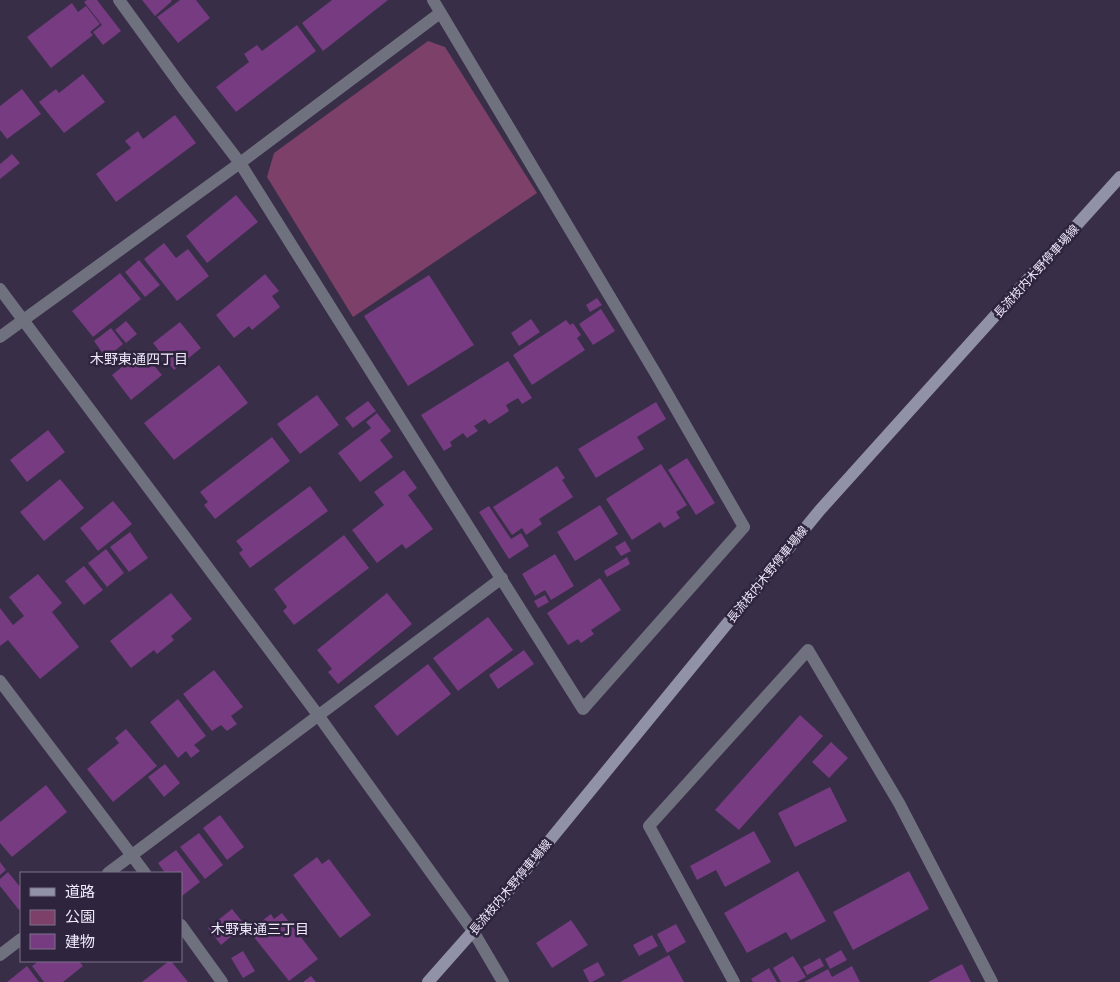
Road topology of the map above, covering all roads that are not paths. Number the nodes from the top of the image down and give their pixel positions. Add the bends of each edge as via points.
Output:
1 (119, 0) edge
2 (433, 0) edge
3 (440, 13) junction
4 (240, 163) junction
5 (1120, 177) edge
6 (0, 290) edge
7 (22, 320) junction
8 (0, 336) edge
9 (502, 578) junction
10 (0, 681) edge
11 (318, 715) junction
12 (132, 855) junction
13 (109, 872) edge
14 (144, 872) edge
15 (182, 926) edge
16 (473, 931) junction
17 (20, 940) edge
18 (0, 955) edge
19 (222, 982) edge
20 (428, 982) edge
21 (503, 982) edge
22 (734, 982) edge
23 (992, 982) edge

1 - 4 street
2 - 3 street
3 - 4 street
3 - 9 street via 744,527 584,709
4 - 7 street
4 - 9 street
5 - 16 main road, 長流枝内木野停車場線 via 820,510 512,888
6 - 7 street
7 - 8 street
7 - 11 street
9 - 11 street
10 - 12 street
11 - 12 street
11 - 16 street
12 - 13 street
12 - 14 street
15 - 19 street
16 - 20 main road, 長流枝内木野停車場線
16 - 21 street
17 - 18 street
22 - 23 street via 649,826 808,650 898,803

